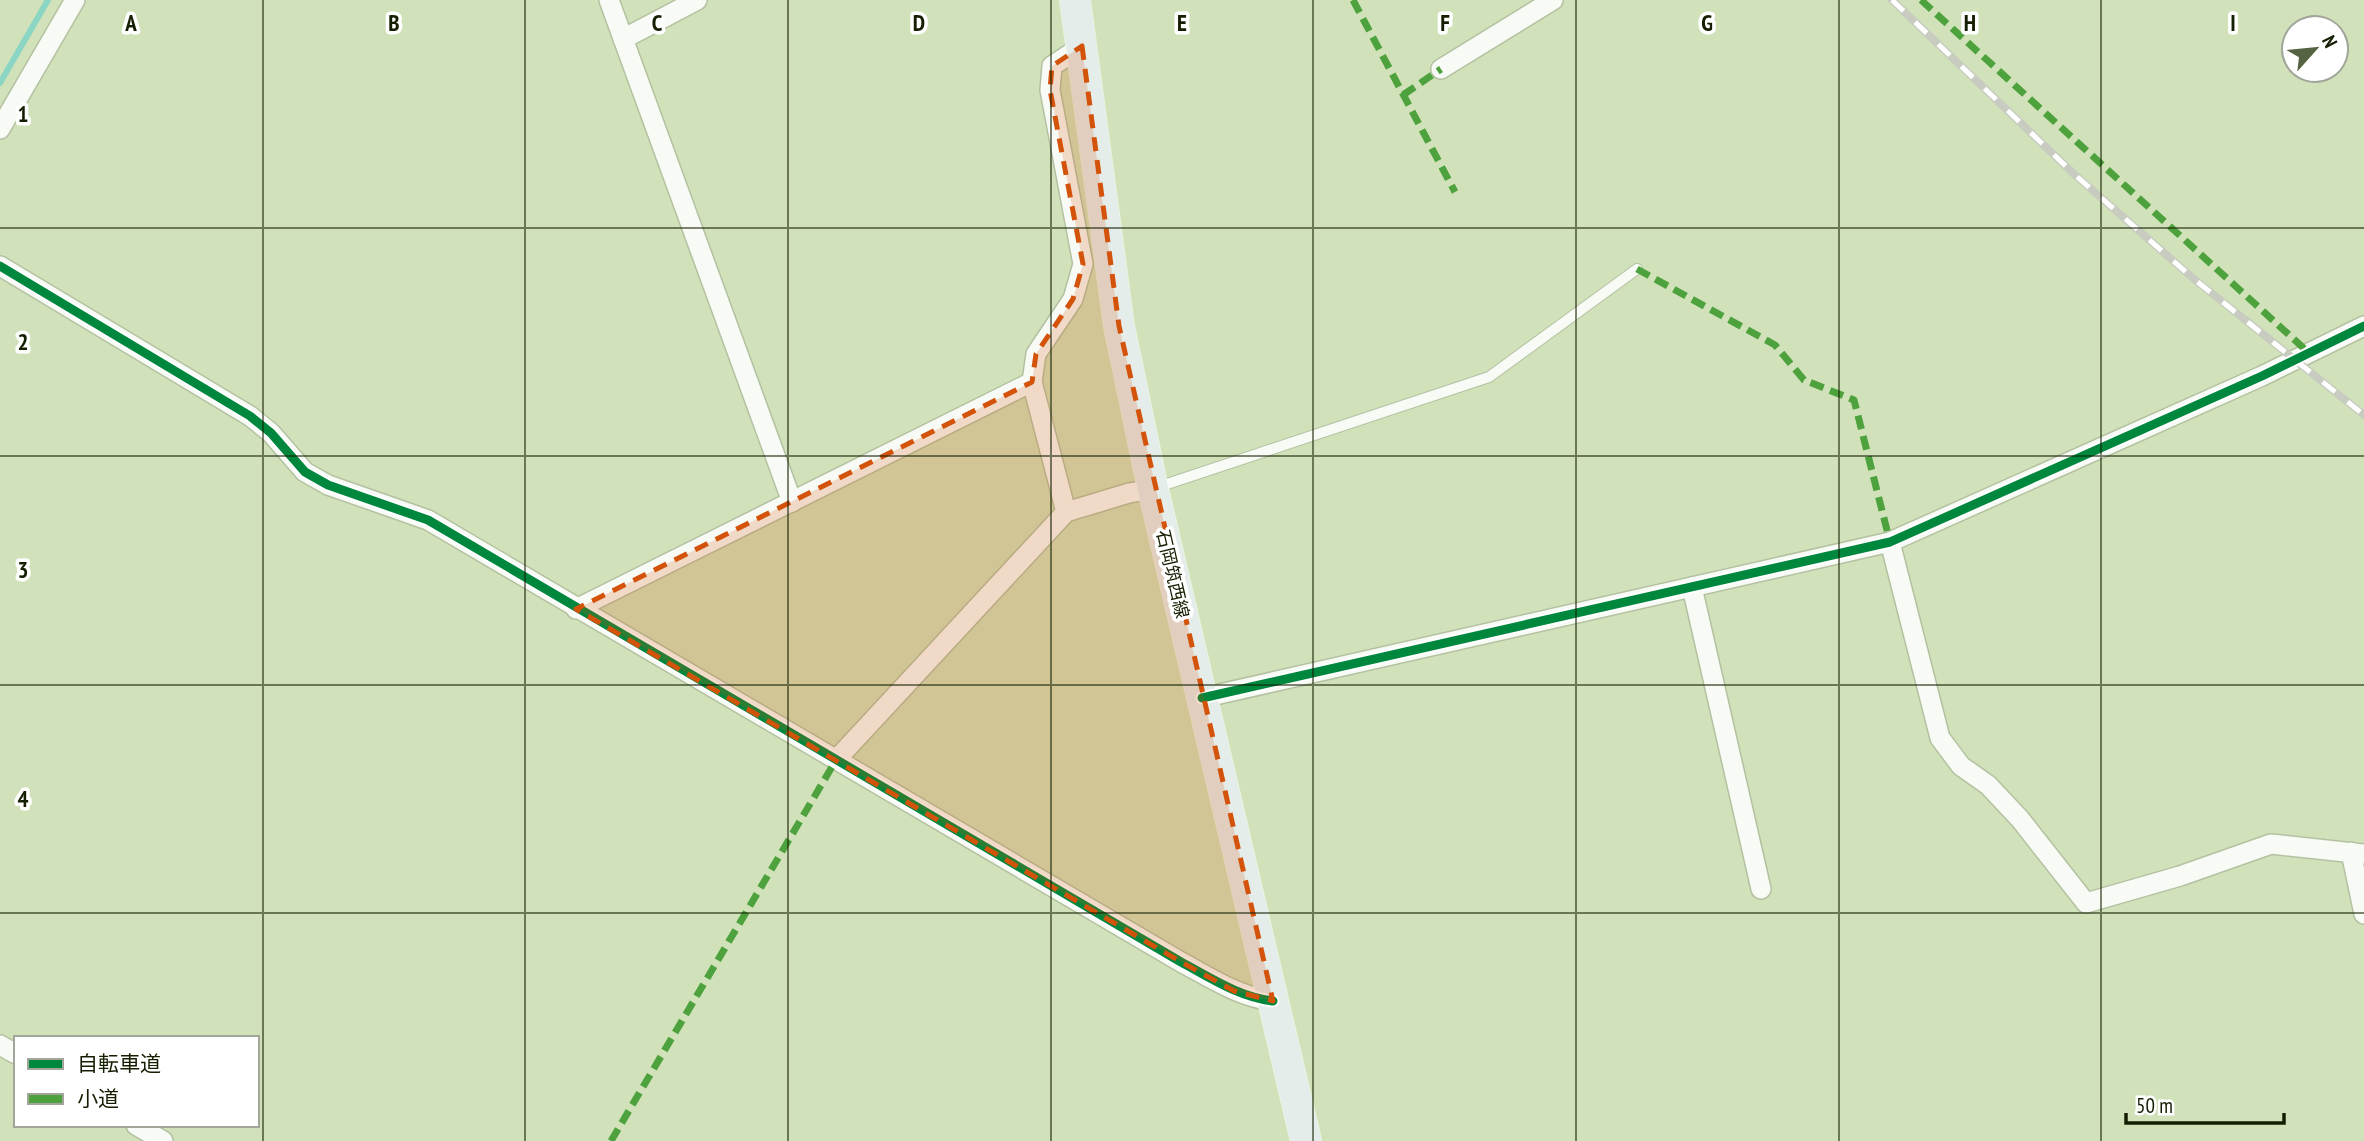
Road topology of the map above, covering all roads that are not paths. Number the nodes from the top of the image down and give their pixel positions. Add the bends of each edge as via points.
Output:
1 (75, 0) edge
2 (609, 0) edge
3 (697, 0) edge
4 (1075, 0) edge
5 (1553, 0) edge
6 (623, 38) junction
7 (1082, 46) junction
8 (1441, 69) dead end
9 (0, 129) edge
10 (0, 266) edge
11 (1637, 269) dead end
12 (2364, 326) edge
13 (1032, 383) junction
14 (1153, 489) junction
15 (792, 502) junction
16 (1066, 512) junction
17 (1890, 542) junction
18 (1692, 587) junction
19 (576, 609) junction
20 (1202, 698) junction
21 (836, 760) junction
22 (2358, 853) edge
23 (1761, 889) dead end
24 (2364, 914) edge
25 (1273, 1001) junction
26 (139, 1127) edge
27 (163, 1141) edge
28 (1306, 1141) edge

1 - 9 street
2 - 6 street
3 - 6 street
4 - 7 main road, 石岡筑西線
5 - 8 street
6 - 15 street
7 - 13 street via 1052,66 1050,90 1083,264 1073,299 1036,354
7 - 14 main road, 石岡筑西線 via 1119,326
10 - 19 street via 250,416 305,472 328,485 428,520
11 - 14 lane via 1489,377
12 - 17 street
13 - 15 street
13 - 16 street
14 - 16 street
14 - 20 main road, 石岡筑西線
15 - 19 street
16 - 21 street
17 - 18 street
17 - 22 street via 1940,738 1961,766 1988,785 2020,819 2087,903 2271,844
18 - 20 street
18 - 23 street
19 - 21 street
20 - 25 main road, 石岡筑西線
21 - 25 street via 1181,962 1234,991
22 - 24 street
25 - 28 main road, 石岡筑西線
26 - 27 street

